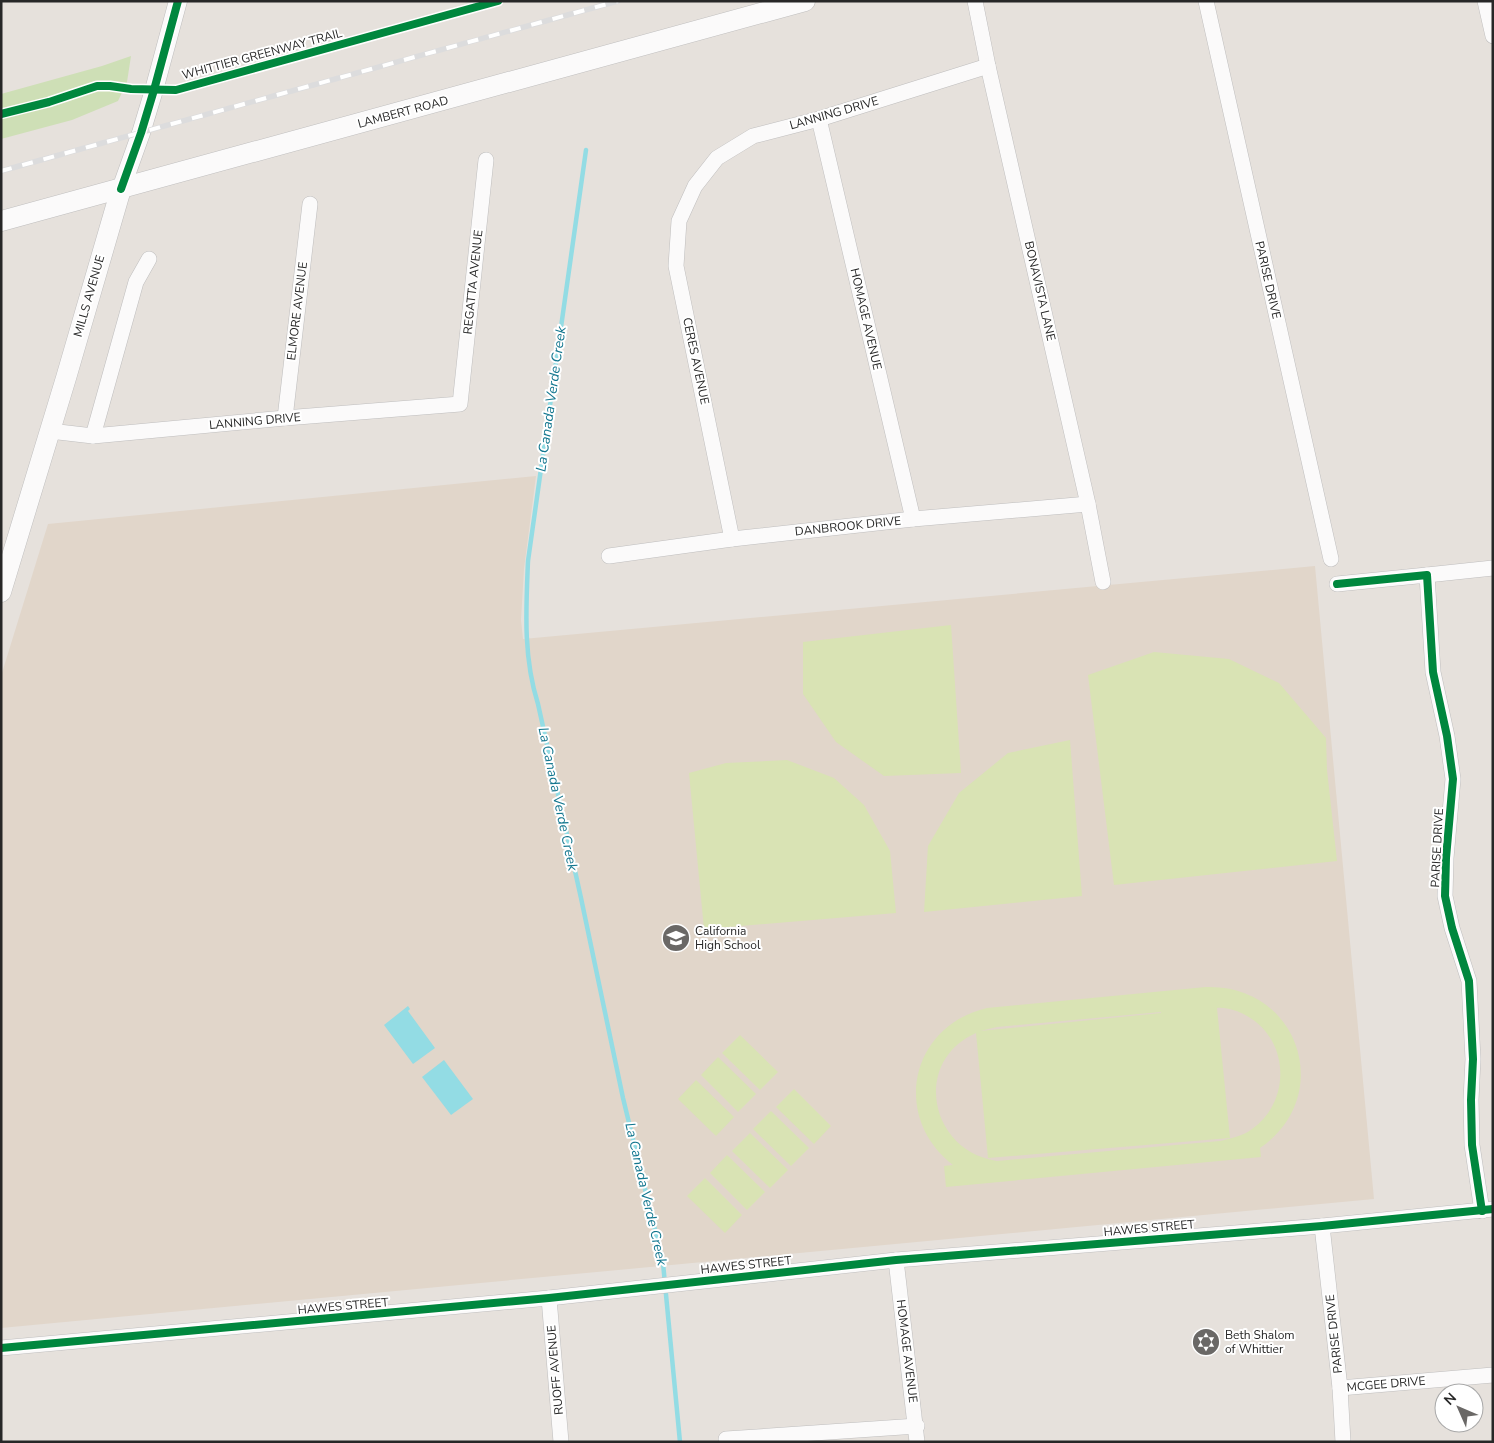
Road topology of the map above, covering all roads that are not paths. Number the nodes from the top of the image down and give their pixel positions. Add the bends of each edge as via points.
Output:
1 (178, 1) edge
2 (805, 1) edge
3 (975, 1) edge
4 (1206, 1) edge
5 (1485, 1) edge
6 (1493, 36) edge
7 (988, 66) junction
8 (818, 119) junction
9 (486, 160) dead end
10 (695, 186) joint
11 (121, 189) junction
12 (310, 204) dead end
13 (1, 221) edge
14 (149, 259) dead end
15 (460, 404) joint
16 (285, 418) junction
17 (50, 431) junction
18 (93, 436) junction
19 (1088, 504) junction
20 (913, 519) junction
21 (732, 539) junction
22 (609, 556) dead end
23 (1331, 559) dead end
24 (1493, 568) edge
25 (1427, 575) junction
26 (1103, 582) dead end
27 (1337, 584) dead end
28 (1, 592) edge
29 (1488, 1210) edge
30 (1322, 1226) junction
31 (896, 1260) junction
32 (549, 1298) junction
33 (1, 1348) edge
34 (1493, 1375) edge
35 (1340, 1388) junction
36 (917, 1426) junction
37 (726, 1439) dead end
38 (561, 1442) edge
39 (917, 1442) edge
40 (1343, 1442) edge

1 - 11 street, MILLS AVENUE
2 - 11 main road, LAMBERT ROAD
3 - 7 street, BONAVISTA LANE
4 - 23 street, PARISE DRIVE
5 - 6 street
7 - 8 street, LANNING DRIVE
7 - 19 street, BONAVISTA LANE
8 - 10 street, LANNING DRIVE via 753,136 717,158
8 - 20 street, HOMAGE AVENUE
9 - 15 street, REGATTA AVENUE
10 - 21 street, CERES AVENUE via 679,221 676,266
11 - 13 main road, LAMBERT ROAD
11 - 17 main road, MILLS AVENUE
12 - 16 street, ELMORE AVENUE
14 - 18 street via 136,282
15 - 16 street, LANNING DRIVE
16 - 18 street, LANNING DRIVE
17 - 18 street, LANNING DRIVE
17 - 28 main road, MILLS AVENUE
19 - 20 street, DANBROOK DRIVE
19 - 26 street, BONAVISTA LANE
20 - 21 street, DANBROOK DRIVE
21 - 22 street, DANBROOK DRIVE
24 - 25 street
25 - 27 street
25 - 29 street, PARISE DRIVE via 1433,672 1453,779 1445,896 1470,980 1472,1145
29 - 30 street, HAWES STREET
30 - 31 street, HAWES STREET
30 - 35 street, PARISE DRIVE
31 - 32 street, HAWES STREET
31 - 36 street, HOMAGE AVENUE
32 - 33 street, HAWES STREET
32 - 38 street, RUOFF AVENUE
34 - 35 street, MCGEE DRIVE
35 - 40 street, PARISE DRIVE
36 - 37 street
36 - 39 street, HOMAGE AVENUE

